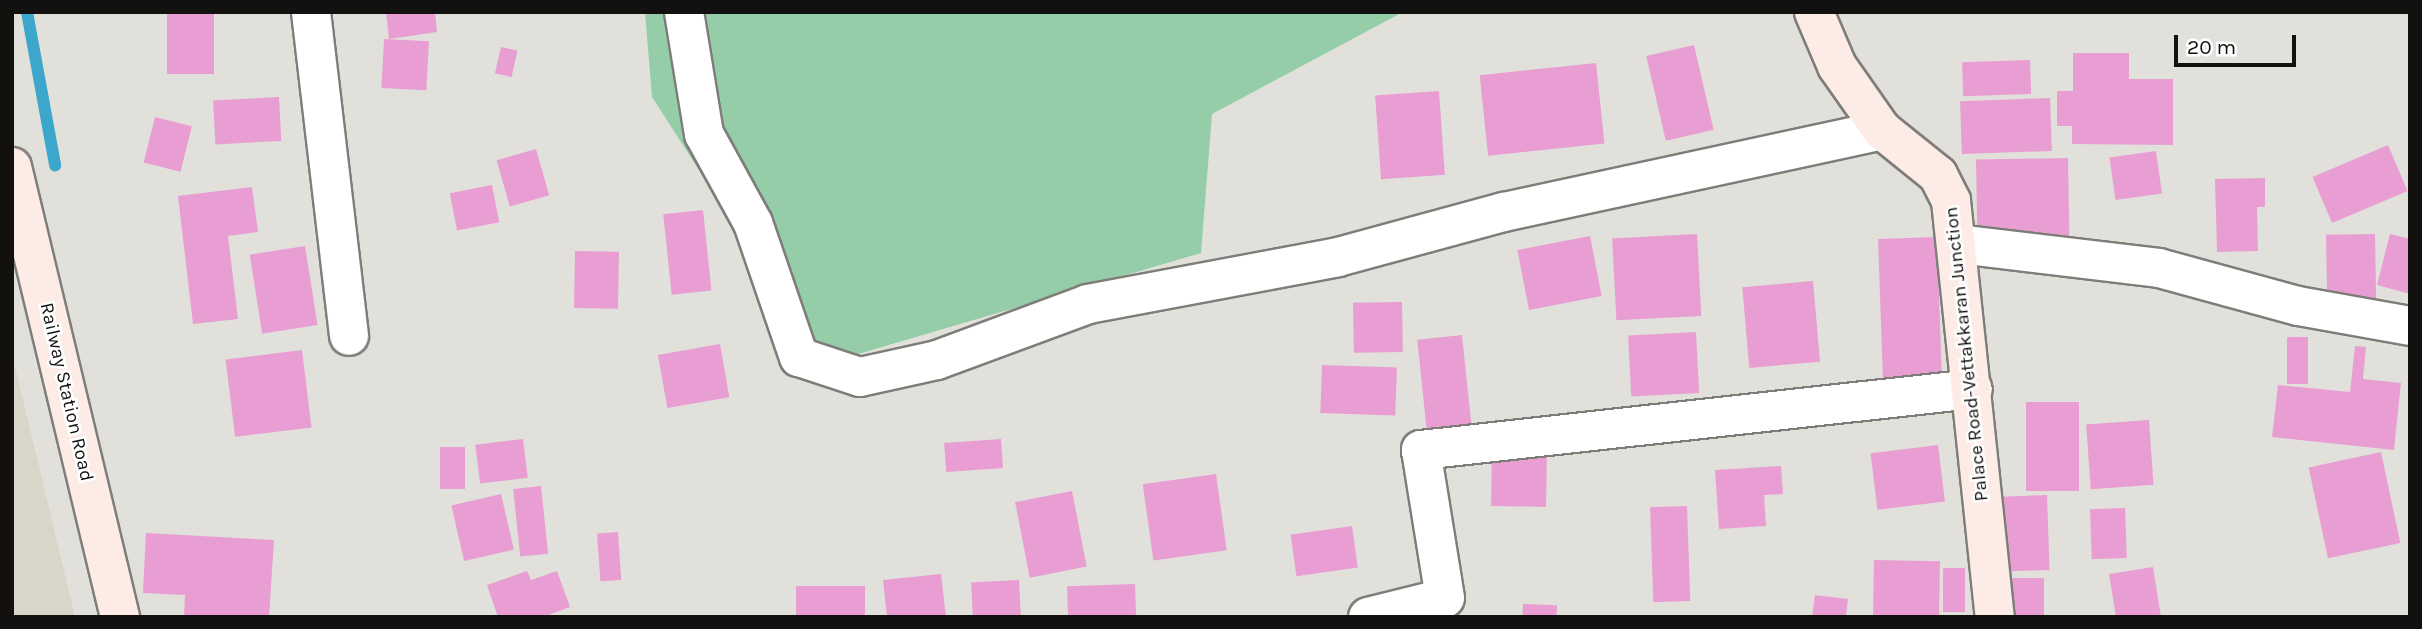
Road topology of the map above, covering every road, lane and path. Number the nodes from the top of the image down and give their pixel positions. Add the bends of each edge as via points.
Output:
1 (311, 12) edge
2 (684, 12) edge
3 (1814, 12) edge
4 (1882, 130) junction
5 (12, 167) edge
6 (1958, 244) junction
7 (2410, 326) edge
8 (349, 336) dead end
9 (1973, 389) junction
10 (120, 617) edge
11 (1368, 617) edge
12 (1995, 617) edge

1 - 8 street
2 - 4 street via 704,134 753,223 799,357 860,377 937,360 1088,304 1338,257 1504,212
3 - 4 street, Palace Road-Vettakkaran Junction via 1837,66
4 - 6 street, Palace Road-Vettakkaran Junction via 1938,175 1951,201
5 - 10 street, Railway Station Road
6 - 7 street via 2159,268 2298,306
6 - 9 street, Palace Road-Vettakkaran Junction
9 - 11 street via 1421,450 1446,598
9 - 12 street, Palace Road-Vettakkaran Junction

